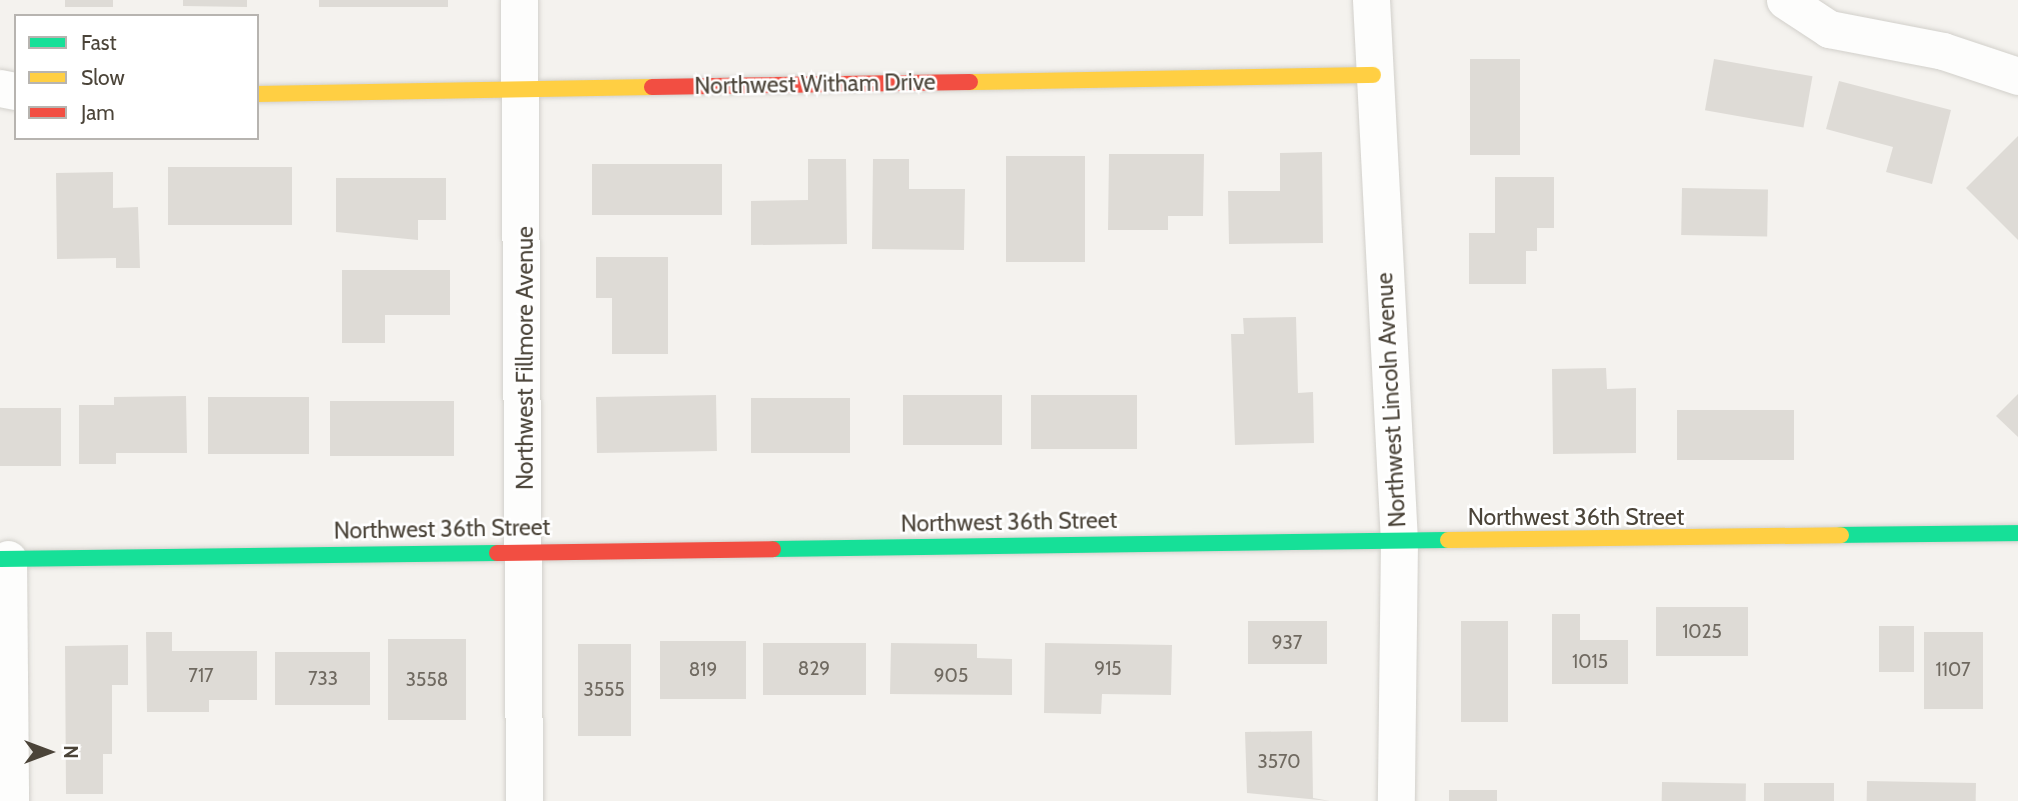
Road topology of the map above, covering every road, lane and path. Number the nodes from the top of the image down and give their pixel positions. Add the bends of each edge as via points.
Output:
1 (519, 0) edge
2 (1371, 0) edge
3 (1785, 0) edge
4 (1373, 75) junction
5 (2018, 76) edge
6 (518, 88) junction
7 (259, 93) edge
8 (2018, 533) edge
9 (1399, 541) junction
10 (527, 550) junction
11 (4, 559) edge
12 (10, 801) edge
13 (524, 801) edge
14 (1396, 801) edge

1 - 6 street, Northwest Fillmore Avenue
2 - 4 street, Northwest Lincoln Avenue
3 - 5 street via 1829,29 1943,51
4 - 6 street, Northwest Witham Drive
4 - 9 street, Northwest Lincoln Avenue
6 - 7 street, Northwest Witham Drive
6 - 10 street, Northwest Fillmore Avenue
8 - 9 street, Northwest 36th Street
9 - 10 street, Northwest 36th Street
9 - 14 street, Northwest Lincoln Avenue
10 - 11 street, Northwest 36th Street
10 - 13 street, Northwest Fillmore Avenue
11 - 12 street

